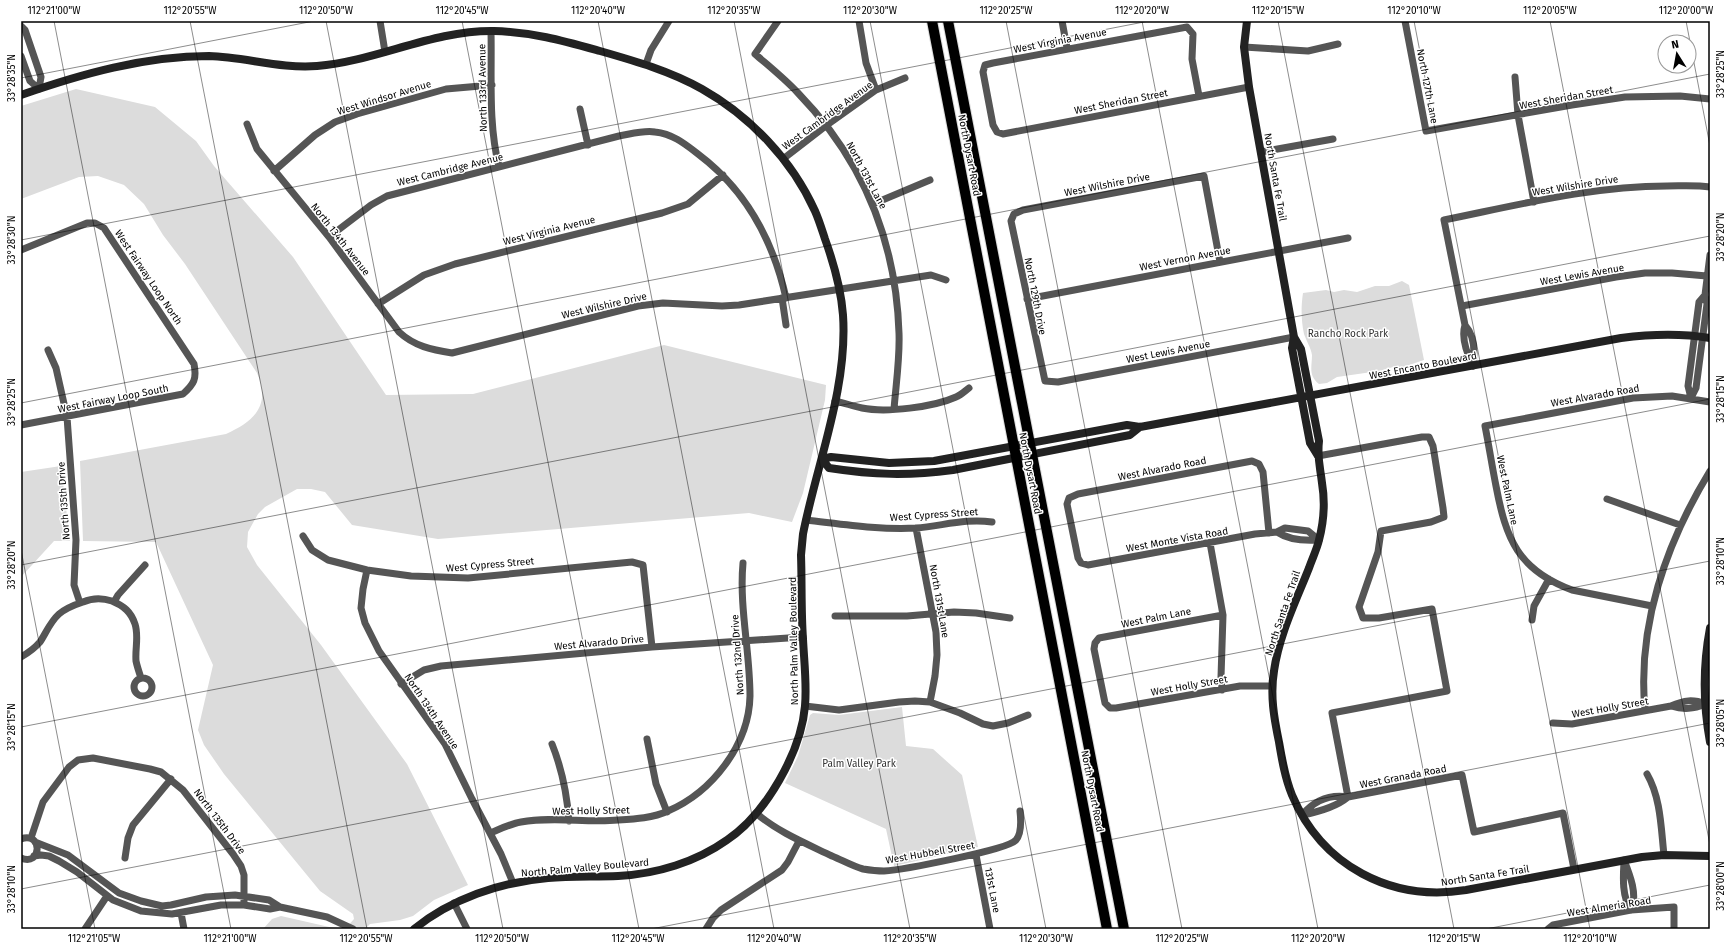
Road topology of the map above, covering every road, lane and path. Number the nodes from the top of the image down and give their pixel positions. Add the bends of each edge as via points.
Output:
1 (380, 21) edge
2 (669, 21) edge
3 (778, 21) edge
4 (859, 21) edge
5 (932, 21) edge
6 (948, 21) edge
7 (1062, 21) edge
8 (1246, 21) edge
9 (1405, 21) edge
10 (21, 26) edge
11 (491, 31) junction
12 (1338, 44) dead end
13 (1244, 47) junction
14 (1067, 48) junction
15 (385, 52) junction
16 (21, 56) edge
17 (646, 64) junction
18 (1515, 77) dead end
19 (905, 78) dead end
20 (492, 85) junction
21 (1249, 88) junction
22 (39, 89) junction
23 (876, 90) junction
24 (21, 95) edge
25 (1199, 96) junction
26 (1710, 99) edge
27 (580, 109) dead end
28 (1518, 115) junction
29 (247, 124) dead end
30 (827, 125) junction
31 (1426, 131) joint
32 (997, 132) joint
33 (1333, 139) dead end
34 (588, 145) junction
35 (1261, 152) junction
36 (783, 159) junction
37 (499, 167) junction
38 (274, 171) junction
39 (723, 175) junction
40 (930, 180) dead end
41 (1710, 187) edge
42 (1534, 202) junction
43 (873, 204) junction
44 (1014, 214) joint
45 (329, 237) junction
46 (1348, 238) dead end
47 (21, 250) edge
48 (1279, 251) junction
49 (1710, 255) edge
50 (1220, 262) junction
51 (1707, 276) junction
52 (894, 280) junction
53 (946, 280) dead end
54 (840, 289) junction
55 (784, 298) junction
56 (1027, 299) junction
57 (378, 304) junction
58 (1462, 306) junction
59 (786, 325) dead end
60 (1294, 337) junction
61 (1703, 337) edge
62 (48, 350) dead end
63 (435, 350) joint
64 (1473, 366) junction
65 (196, 374) joint
66 (1045, 381) joint
67 (969, 388) dead end
68 (1310, 396) junction
69 (1302, 398) junction
70 (1691, 398) junction
71 (835, 401) junction
72 (1710, 402) edge
73 (894, 408) junction
74 (67, 417) junction
75 (21, 425) edge
76 (1485, 426) joint
77 (1140, 427) junction
78 (1030, 444) junction
79 (1014, 447) junction
80 (1031, 454) junction
81 (1318, 456) junction
82 (1016, 458) junction
83 (822, 459) junction
84 (1710, 471) edge
85 (1607, 499) dead end
86 (806, 520) junction
87 (992, 522) dead end
88 (1680, 525) junction
89 (916, 528) junction
90 (1268, 533) junction
91 (303, 536) dead end
92 (1319, 540) junction
93 (1210, 543) junction
94 (743, 563) dead end
95 (1081, 563) joint
96 (145, 565) dead end
97 (367, 570) junction
98 (1549, 579) junction
99 (114, 602) junction
100 (80, 603) junction
101 (1652, 606) junction
102 (932, 614) junction
103 (1223, 615) junction
104 (835, 616) dead end
105 (1010, 618) dead end
106 (1532, 620) dead end
107 (1710, 628) edge
108 (803, 637) junction
109 (746, 640) junction
110 (652, 647) junction
111 (21, 658) edge
112 (141, 678) dead end
113 (401, 684) junction
114 (1272, 686) junction
115 (1222, 690) junction
116 (930, 702) junction
117 (1706, 704) junction
118 (805, 706) junction
119 (1110, 708) joint
120 (1645, 710) junction
121 (1028, 715) dead end
122 (1553, 723) dead end
123 (647, 739) dead end
124 (1710, 742) edge
125 (552, 744) dead end
126 (725, 765) joint
127 (1647, 774) dead end
128 (171, 779) junction
129 (1348, 797) junction
130 (1020, 811) dead end
131 (667, 812) junction
132 (756, 813) junction
133 (1302, 815) junction
134 (569, 821) junction
135 (490, 833) junction
136 (21, 839) edge
137 (33, 840) junction
138 (799, 841) junction
139 (976, 855) junction
140 (1664, 855) junction
141 (34, 856) junction
142 (1710, 856) edge
143 (125, 858) dead end
144 (21, 859) edge
145 (1624, 860) junction
146 (1574, 869) junction
147 (513, 883) junction
148 (107, 896) junction
149 (245, 896) junction
150 (454, 903) junction
151 (244, 905) junction
152 (280, 907) junction
153 (1632, 910) junction
154 (181, 913) junction
155 (84, 929) edge
156 (184, 929) edge
157 (353, 929) edge
158 (414, 929) edge
159 (466, 929) edge
160 (706, 929) edge
161 (990, 929) edge
162 (1107, 929) edge
163 (1124, 929) edge
164 (1548, 929) edge
165 (1674, 929) edge

1 - 15 street
2 - 17 street via 651,50
3 - 30 street, North 131st Lane via 755,54 798,92
4 - 23 street via 866,63
5 - 79 main road, North Dysart Road
6 - 78 main road, North Dysart Road
7 - 14 street
8 - 13 street, North Santa Fe Trail
9 - 31 street, North 127th Lane
10 - 22 street via 25,30 42,77
11 - 15 street, North Palm Valley Boulevard via 439,38
11 - 17 street, North Palm Valley Boulevard via 530,33
11 - 20 street, North 133rd Avenue
12 - 13 street via 1308,51
13 - 21 street, North Santa Fe Trail
14 - 25 street, West Virginia Avenue via 1187,27 1193,34 1192,59
14 - 32 street, West Virginia Avenue via 985,65 983,72 993,125
15 - 22 street, North Palm Valley Boulevard via 315,66 212,56 162,59 97,71
16 - 22 street via 30,81
17 - 36 street, North Palm Valley Boulevard via 690,82 719,100 765,138
18 - 28 street
19 - 23 street, West Cambridge Avenue
20 - 37 street, North 133rd Avenue via 492,136
20 - 38 street, West Windsor Avenue via 446,89 335,122
21 - 25 street, West Sheridan Street
21 - 35 street, North Santa Fe Trail
22 - 24 street, North Palm Valley Boulevard
23 - 30 street, West Cambridge Avenue
25 - 32 street, West Sheridan Street via 1002,134
26 - 28 street, West Sheridan Street via 1680,96 1626,97
27 - 34 street
28 - 31 street, West Sheridan Street
28 - 42 street
29 - 38 street, North 134th Avenue via 257,149
30 - 36 street, West Cambridge Avenue
30 - 43 street, North 131st Lane via 847,154
33 - 35 street
34 - 37 street, West Cambridge Avenue
34 - 39 street, West Cambridge Avenue via 638,132 654,132 672,136 684,143
35 - 48 street, North Santa Fe Trail
36 - 54 street, North Palm Valley Boulevard via 815,212 836,270
37 - 45 street, West Cambridge Avenue via 387,196
38 - 45 street, North 134th Avenue
39 - 55 street, West Cambridge Avenue via 762,229 774,255
39 - 57 street, West Virginia Avenue via 688,204 662,213 455,264 424,275
40 - 43 street
41 - 42 street, West Wilshire Drive via 1643,186
42 - 58 street, West Wilshire Drive via 1444,220
43 - 52 street, North 131st Lane via 884,232
44 - 50 street, West Wilshire Drive via 1023,210 1204,176
44 - 56 street, North 129th Drive via 1012,221
45 - 57 street, North 134th Avenue
46 - 48 street, West Vernon Avenue
47 - 65 street, West Fairway Loop North via 87,223 95,223 104,228 194,364
48 - 50 street, West Vernon Avenue
48 - 60 street, North Santa Fe Trail
49 - 51 street
50 - 56 street, West Vernon Avenue
51 - 58 street, West Lewis Avenue via 1645,273
51 - 61 street via 1705,295 1699,302
52 - 53 street, West Wilshire Drive via 931,275
52 - 54 street, West Wilshire Drive
52 - 73 street, North 131st Lane via 899,334
54 - 55 street, West Wilshire Drive
54 - 71 street, North Palm Valley Boulevard via 843,342
55 - 59 street, West Cambridge Avenue
55 - 63 street, West Wilshire Drive via 722,306 663,303 638,306 452,353
56 - 66 street, North 129th Drive
57 - 63 street, North 134th Avenue via 406,338
58 - 64 street via 1465,325 1463,332
60 - 66 street, West Lewis Avenue via 1058,382
60 - 68 street, North Santa Fe Trail via 1301,349
60 - 69 street, North Santa Fe Trail via 1292,348
61 - 64 street, West Encanto Boulevard via 1660,334 1621,338
61 - 70 street via 1688,386
62 - 74 street, North 135th Drive via 58,375
64 - 68 street, West Encanto Boulevard
65 - 74 street, West Fairway Loop South via 193,385 183,394
67 - 73 street via 958,396 938,403
68 - 69 street, West Encanto Boulevard
68 - 81 street, North Santa Fe Trail via 1319,441
69 - 77 street, West Encanto Boulevard
69 - 81 street, North Santa Fe Trail via 1310,443
70 - 72 street, West Alvarado Road
70 - 76 street, West Alvarado Road via 1633,398
71 - 73 street via 862,408
71 - 83 street, North Palm Valley Boulevard
74 - 75 street, West Fairway Loop South
74 - 100 street, North 135th Drive via 76,540 74,585
76 - 98 street, West Palm Lane via 1501,514 1508,535 1518,553
77 - 78 street, West Encanto Boulevard via 1127,425
77 - 80 street, West Encanto Boulevard via 1130,435
78 - 79 street, West Encanto Boulevard
78 - 80 main road, North Dysart Road
79 - 82 main road, North Dysart Road
79 - 83 street, West Encanto Boulevard via 908,463 831,457
80 - 82 street, West Encanto Boulevard
80 - 163 main road, North Dysart Road
81 - 92 street, North Santa Fe Trail via 1324,499
81 - 129 street via 1429,437 1433,446 1444,517 1431,522 1381,531 1378,552 1359,607 1363,618 1379,618 1432,609 1447,691 1332,713
82 - 83 street, West Encanto Boulevard via 953,470 900,475 828,468
82 - 162 main road, North Dysart Road
83 - 86 street, North Palm Valley Boulevard
84 - 88 street
85 - 88 street
86 - 89 street, West Cypress Street via 879,528
86 - 108 street, North Palm Valley Boulevard via 801,555
87 - 89 street, West Cypress Street via 977,520
88 - 101 street via 1665,562
89 - 102 street, North 131st Lane
90 - 92 street, West Monte Vista Road via 1285,528 1308,531
90 - 93 street, West Monte Vista Road
90 - 95 street, West Alvarado Road via 1263,472 1260,464 1252,461 1078,494 1069,498 1067,504
91 - 97 street, West Cypress Street via 312,550 328,560
92 - 114 street, North Santa Fe Trail via 1278,650
93 - 95 street, West Monte Vista Road via 1088,565
93 - 103 street
94 - 109 street, North 132nd Drive via 741,582
96 - 99 street
97 - 110 street, West Cypress Street via 411,576 468,578 632,562 643,565
97 - 113 street, North 134th Avenue via 361,608 365,622 379,651
98 - 101 street, West Palm Lane via 1572,590
98 - 106 street via 1534,606
99 - 100 street via 100,599
99 - 112 street via 131,614 135,625 136,662
100 - 111 street via 58,614 38,643
101 - 120 street via 1644,658
102 - 104 street
102 - 105 street via 976,613
102 - 116 street, North 131st Lane via 937,656
103 - 115 street
103 - 119 street, West Palm Lane via 1099,638 1094,649 1105,703
107 - 117 street via 1705,666
108 - 109 street, West Alvarado Drive
108 - 118 street, North Palm Valley Boulevard
109 - 110 street, West Alvarado Drive
109 - 126 street, North 132nd Drive via 750,697 748,713 740,738
110 - 113 street, West Alvarado Drive via 441,666 424,670
113 - 135 street, North 134th Avenue via 445,744
114 - 115 street, West Holly Street via 1240,686
114 - 133 street, North Santa Fe Trail via 1274,713 1286,775
115 - 119 street, West Holly Street
116 - 118 street via 899,702 839,710
116 - 121 street via 993,726
117 - 120 street, West Holly Street via 1695,700 1681,701 1671,706
117 - 124 street
118 - 132 street, North Palm Valley Boulevard via 789,761
120 - 122 street, West Holly Street via 1572,724
123 - 131 street via 656,784
125 - 134 street via 564,785
126 - 131 street, West Holly Street via 710,783
127 - 140 street via 1654,786
128 - 137 street via 161,772 150,769 93,758 78,760 68,767 42,802
128 - 143 street via 133,825
128 - 149 street, North 135th Drive via 183,790 241,866
129 - 133 street, West Granada Road via 1338,795 1322,800 1310,805
129 - 146 street, West Granada Road via 1462,775 1474,832 1563,814
130 - 139 street, West Hubbell Street via 1022,820 1017,840 1006,847
131 - 134 street, West Holly Street via 638,819
132 - 138 street, West Hubbell Street
132 - 147 street, North Palm Valley Boulevard via 727,840 693,858 666,868 636,875 548,878
133 - 146 street, North Santa Fe Trail via 1323,843 1347,864 1372,878 1407,890 1448,893
134 - 135 street, West Holly Street via 521,822
135 - 147 street, North 134th Avenue
136 - 137 street
137 - 141 street via 38,848
137 - 149 street via 68,855 119,893 141,901 162,906 206,897
138 - 139 street, West Hubbell Street via 863,869 884,871
138 - 160 street via 782,870 721,910
139 - 161 street, 131st Lane
140 - 142 street, North Santa Fe Trail
140 - 145 street, North Santa Fe Trail
141 - 144 street via 28,860
141 - 148 street via 49,856 59,861
145 - 146 street, North Santa Fe Trail
145 - 153 street via 1623,878 1627,904
147 - 150 street, North Palm Valley Boulevard
148 - 154 street via 120,904 141,911
148 - 155 street
149 - 151 street, North 135th Drive
149 - 152 street via 269,900
150 - 158 street, North Palm Valley Boulevard
150 - 159 street
151 - 152 street via 270,909
151 - 154 street via 221,905
152 - 157 street via 327,917
153 - 164 street, West Almeria Road via 1553,925
153 - 165 street, West Almeria Road via 1674,907
154 - 156 street

